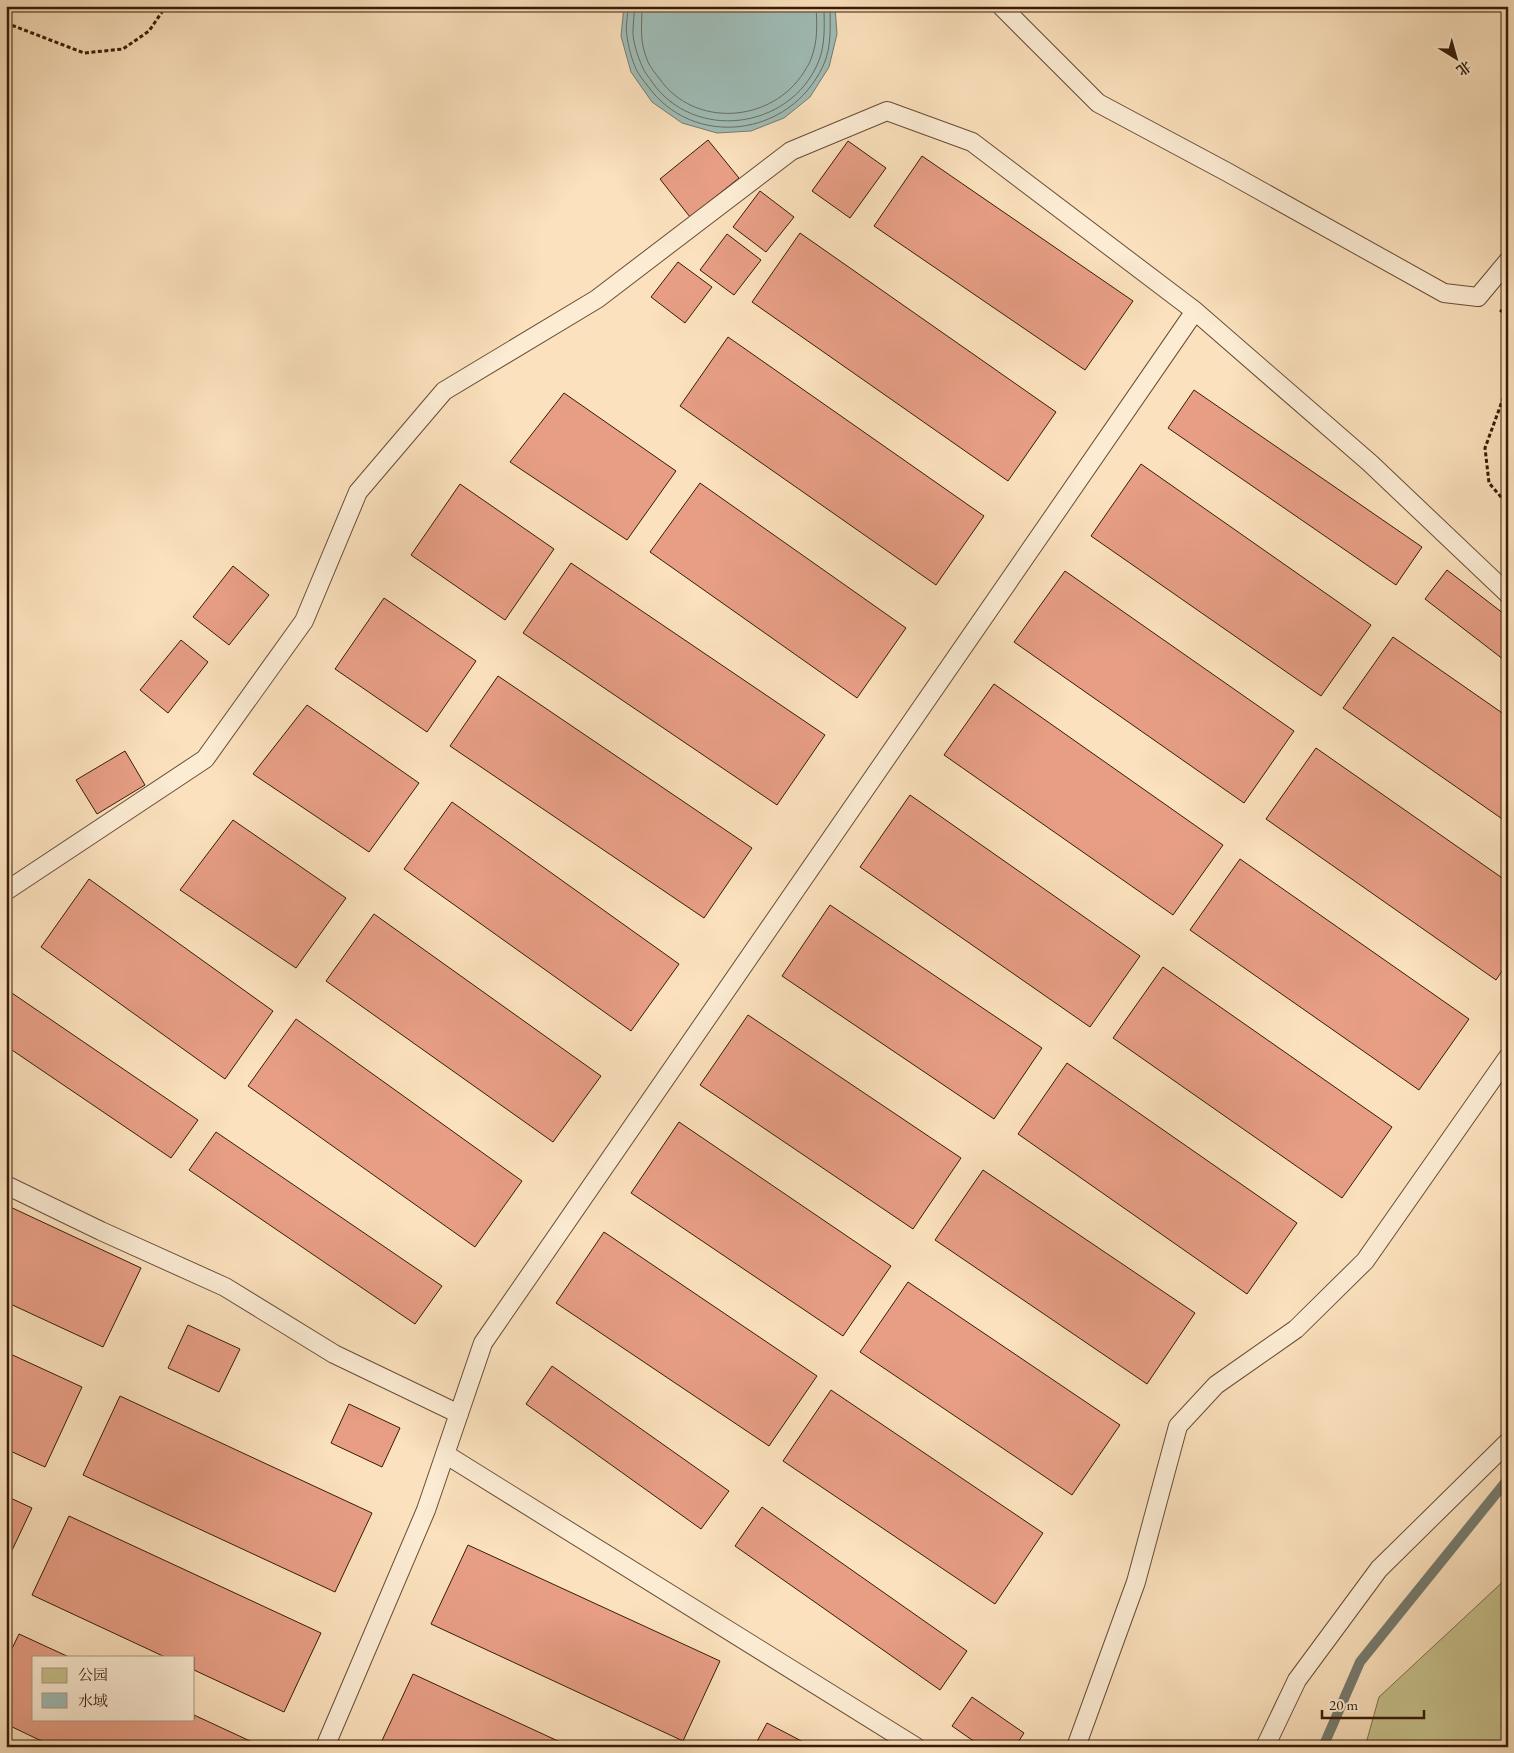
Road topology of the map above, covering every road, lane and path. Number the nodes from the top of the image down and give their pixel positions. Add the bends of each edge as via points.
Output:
1 (166, 6) edge
2 (1001, 6) edge
3 (6, 23) edge
4 (1508, 261) edge
5 (1195, 311) junction
6 (1508, 385) edge
7 (1508, 505) edge
8 (1508, 594) edge
9 (6, 891) edge
10 (1508, 1057) edge
11 (6, 1185) edge
12 (459, 1414) junction
13 (1508, 1442) edge
14 (445, 1454) junction
15 (325, 1747) edge
16 (916, 1747) edge
17 (1076, 1747) edge
18 (1265, 1747) edge

1 - 3 path via 149,31 123,49 84,52
2 - 4 lane via 1098,103 1444,293 1478,297
5 - 8 lane via 1370,463
5 - 9 lane via 972,142 887,111 791,151 596,299 444,391 358,492 304,621 205,759
5 - 12 lane via 484,1343
6 - 7 path via 1485,448 1488,483
10 - 17 lane via 1365,1261 1296,1329 1216,1385 1178,1426 1136,1582
11 - 12 lane via 225,1287 334,1354
12 - 14 lane
13 - 18 lane via 1379,1569 1297,1680
14 - 15 lane via 426,1510
14 - 16 lane

